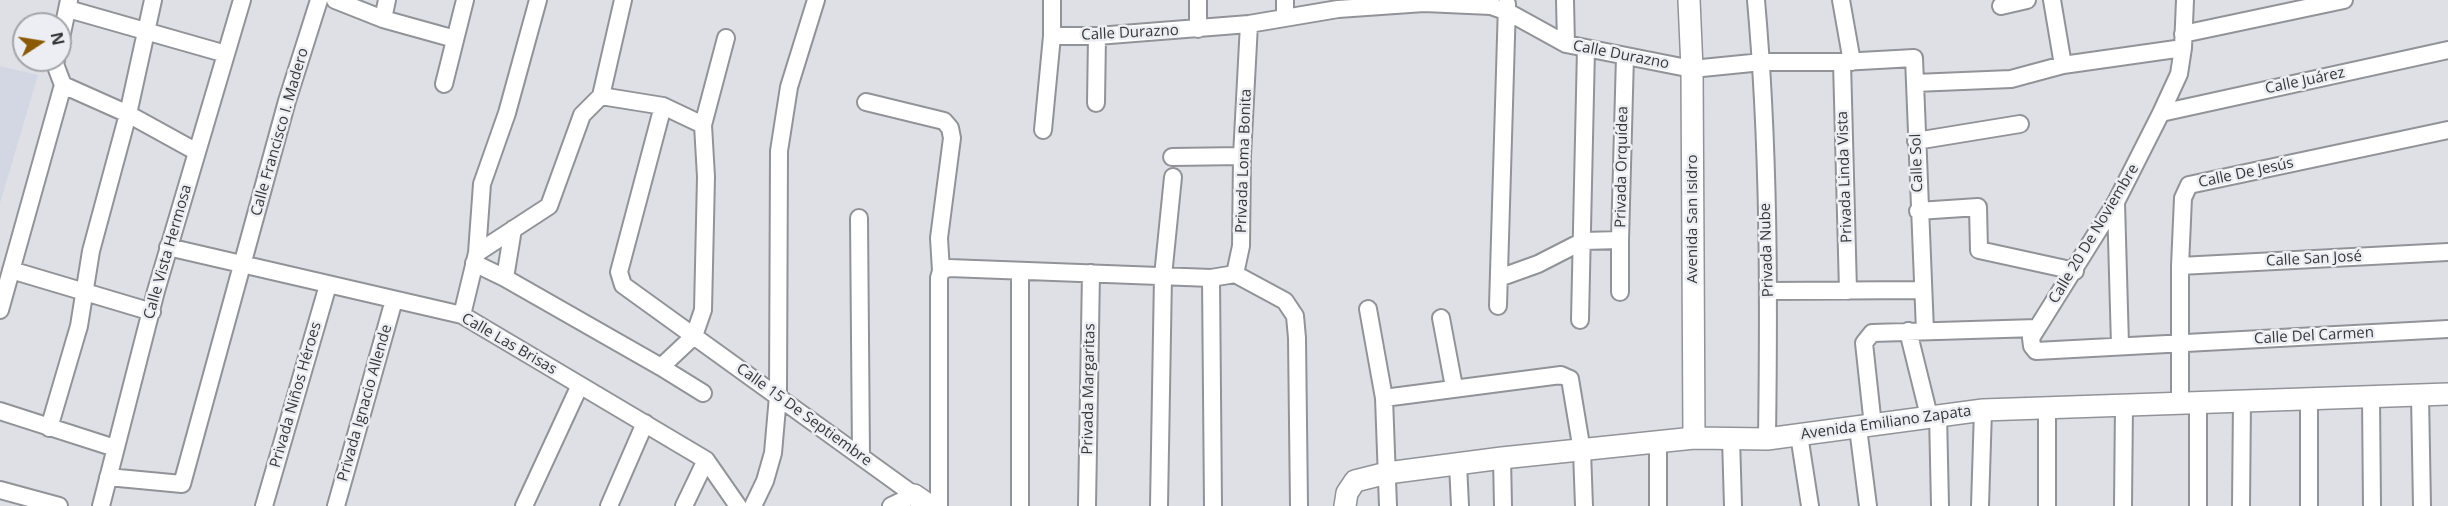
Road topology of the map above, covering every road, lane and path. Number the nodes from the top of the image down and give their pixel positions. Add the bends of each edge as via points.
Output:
1 (153, 0) edge
2 (242, 0) edge
3 (319, 0) edge
4 (335, 0) edge
5 (387, 0) edge
6 (465, 0) edge
7 (538, 0) edge
8 (623, 0) edge
9 (816, 0) edge
10 (1053, 0) edge
11 (1198, 0) edge
12 (1565, 0) edge
13 (1689, 0) edge
14 (1756, 0) edge
15 (1841, 0) edge
16 (2027, 0) edge
17 (2052, 0) edge
18 (2185, 0) edge
19 (2344, 0) edge
20 (1424, 2) edge
21 (1338, 4) edge
22 (69, 5) edge
23 (1507, 6) edge
24 (2001, 6) dead end
25 (1285, 8) edge
26 (383, 19) junction
27 (1250, 24) junction
28 (1198, 28) junction
29 (146, 31) junction
30 (1052, 36) junction
31 (1097, 36) junction
32 (726, 38) dead end
33 (455, 39) junction
34 (2183, 41) junction
35 (1566, 44) junction
36 (1586, 48) junction
37 (2448, 50) edge
38 (226, 54) junction
39 (1624, 56) junction
40 (1914, 58) joint
41 (1762, 62) junction
42 (1847, 62) junction
43 (2063, 65) junction
44 (1692, 69) junction
45 (58, 72) edge
46 (1914, 83) junction
47 (444, 84) dead end
48 (63, 85) junction
49 (601, 96) junction
50 (866, 102) dead end
51 (1096, 103) dead end
52 (663, 106) junction
53 (2161, 113) junction
54 (128, 114) junction
55 (2020, 124) dead end
56 (703, 125) junction
57 (1043, 129) dead end
58 (2448, 130) edge
59 (1916, 141) junction
60 (197, 152) junction
61 (1242, 156) junction
62 (1172, 157) dead end
63 (1173, 177) dead end
64 (2116, 202) junction
65 (1918, 211) junction
66 (859, 218) dead end
67 (513, 230) junction
68 (1620, 240) junction
69 (1583, 241) junction
70 (168, 247) junction
71 (2448, 252) edge
72 (475, 258) junction
73 (243, 265) junction
74 (2180, 266) junction
75 (11, 270) junction
76 (941, 271) junction
77 (2075, 271) junction
78 (1020, 273) junction
79 (1091, 273) junction
80 (1235, 274) junction
81 (1162, 276) junction
82 (505, 278) junction
83 (1211, 278) junction
84 (1499, 278) junction
85 (328, 285) junction
86 (1922, 290) junction
87 (84, 291) junction
88 (1769, 291) junction
89 (1848, 291) junction
90 (1620, 292) dead end
91 (394, 300) junction
92 (1498, 306) dead end
93 (1368, 309) dead end
94 (0, 310) edge
95 (152, 312) junction
96 (462, 315) junction
97 (1441, 318) dead end
98 (1580, 320) dead end
99 (2037, 328) junction
100 (2448, 329) edge
101 (1916, 331) junction
102 (694, 336) junction
103 (2180, 342) junction
104 (2120, 345) junction
105 (661, 367) junction
106 (580, 385) junction
107 (1454, 387) junction
108 (703, 393) dead end
109 (2448, 394) edge
110 (2420, 395) junction
111 (778, 396) junction
112 (2371, 397) junction
113 (1384, 398) junction
114 (2308, 398) junction
115 (2242, 401) junction
116 (2189, 403) junction
117 (2124, 404) junction
118 (2047, 408) junction
119 (1983, 410) junction
120 (0, 411) edge
121 (1934, 415) junction
122 (645, 423) junction
123 (1865, 427) junction
124 (49, 428) junction
125 (1799, 435) junction
126 (1694, 438) junction
127 (1731, 438) junction
128 (1767, 439) junction
129 (1658, 442) junction
130 (115, 448) junction
131 (1582, 451) junction
132 (861, 456) junction
133 (1502, 458) junction
134 (706, 460) junction
135 (1458, 464) junction
136 (1387, 473) junction
137 (108, 477) junction
138 (0, 490) edge
139 (922, 501) edge
140 (59, 506) edge
141 (100, 506) edge
142 (264, 506) edge
143 (336, 506) edge
144 (524, 506) edge
145 (609, 506) edge
146 (684, 506) edge
147 (738, 506) edge
148 (753, 506) edge
149 (891, 506) edge
150 (939, 506) edge
151 (1020, 506) edge
152 (1087, 506) edge
153 (1159, 506) edge
154 (1213, 506) edge
155 (1299, 506) edge
156 (1345, 506) edge
157 (1388, 506) edge
158 (1460, 506) edge
159 (1503, 506) edge
160 (1584, 506) edge
161 (1658, 506) edge
162 (1733, 506) edge
163 (1810, 506) edge
164 (1868, 506) edge
165 (1940, 506) edge
166 (1980, 506) edge
167 (2046, 506) edge
168 (2123, 506) edge
169 (2198, 506) edge
170 (2241, 506) edge
171 (2309, 506) edge
172 (2372, 506) edge
173 (2422, 506) edge

1 - 29 street
2 - 38 street, Calle Vista Hermosa
3 - 73 street, Calle Francisco I. Madero
4 - 26 street
5 - 26 street
6 - 33 street
7 - 72 street via 507,113 482,184
8 - 49 street
9 - 111 street via 789,87 779,151
10 - 30 street
11 - 28 street
12 - 35 street
13 - 44 main road, Avenida San Isidro
14 - 41 street, Privada Nube
15 - 42 street, Privada Linda Vista
16 - 24 street
17 - 43 street
18 - 34 street, Calle 20 De Noviembre
19 - 34 street
20 - 21 street, Calle Durazno
20 - 23 street, Calle Durazno
21 - 25 street, Calle Durazno
22 - 29 street
23 - 35 street, Calle Durazno
23 - 84 street
25 - 27 street, Calle Durazno
26 - 33 street
27 - 28 street, Calle Durazno
27 - 61 street, Privada Loma Bonita
28 - 31 street, Calle Durazno
29 - 38 street
29 - 54 street
30 - 31 street, Calle Durazno
30 - 57 street
31 - 51 street
32 - 56 street
33 - 47 street
34 - 43 street
34 - 53 street, Calle 20 De Noviembre via 2178,74
35 - 36 street, Calle Durazno
36 - 39 street, Calle Durazno
36 - 69 street
37 - 53 street, Calle Juárez
38 - 60 street, Calle Vista Hermosa
39 - 44 street, Calle Durazno
39 - 68 street, Privada Orquídea
40 - 42 street, Calle Durazno
40 - 46 street, Calle Sol
41 - 42 street, Calle Durazno
41 - 44 street, Calle Durazno
41 - 88 street, Privada Nube
42 - 89 street, Privada Linda Vista
43 - 46 street via 2011,79
44 - 126 main road, Avenida San Isidro
45 - 48 street
46 - 59 street, Calle Sol
48 - 54 street
48 - 75 street
49 - 52 street
49 - 67 street via 582,115 549,206
50 - 76 street via 944,122 950,128 939,238
52 - 56 street
52 - 102 street, Calle 15 De Septiembre via 619,272 623,285
53 - 64 street, Calle 20 De Noviembre
54 - 60 street
54 - 87 street
55 - 59 street
56 - 102 street via 703,310
58 - 74 street, Calle De Jesús via 2188,185 2183,198
59 - 65 street, Calle Sol
60 - 70 street, Calle Vista Hermosa
61 - 62 street
61 - 80 street, Privada Loma Bonita via 1241,246
63 - 81 street
64 - 77 street, Calle 20 De Noviembre
64 - 104 street
65 - 77 street, Calle Sol via 1978,207 1979,250
65 - 86 street
66 - 132 street
67 - 72 street
67 - 82 street
68 - 69 street, Privada Orquídea
68 - 90 street
69 - 84 street
69 - 98 street
70 - 73 street, Calle Las Brisas
70 - 95 street, Calle Vista Hermosa
71 - 74 street, Calle San José
72 - 82 street
72 - 96 street
73 - 85 street, Calle Las Brisas
73 - 137 street, Calle Francisco I. Madero via 182,484
74 - 103 street, Calle De Jesús
75 - 87 street
75 - 94 street
76 - 78 street via 949,268
76 - 150 street
77 - 99 street, Calle 20 De Noviembre
78 - 79 street
78 - 151 street
79 - 81 street
79 - 152 street, Privada Margaritas
80 - 83 street
80 - 155 street via 1285,301 1295,316
81 - 83 street
81 - 153 street
82 - 105 street
83 - 154 street
84 - 92 street
85 - 91 street, Calle Las Brisas
85 - 142 street, Privada Niños Héroes
86 - 89 street
86 - 101 street
87 - 95 street
87 - 124 street via 79,326
88 - 89 street
88 - 128 street, Privada Nube
91 - 96 street, Calle Las Brisas
91 - 143 street, Privada Ignacio Allende
93 - 113 street
95 - 130 street, Calle Vista Hermosa
96 - 106 street, Calle Las Brisas
97 - 107 street
99 - 101 street
99 - 104 street via 2031,339 2036,351
100 - 103 street, Calle Del Carmen
101 - 121 street
101 - 123 street via 1872,333 1864,344
102 - 105 street
102 - 111 street, Calle 15 De Septiembre
103 - 104 street, Calle Del Carmen
103 - 116 street, Calle De Jesús
105 - 108 street
106 - 122 street, Calle Las Brisas
106 - 144 street
107 - 113 street
107 - 131 street via 1561,375 1570,379
109 - 110 main road, Avenida Emiliano Zapata
110 - 112 main road, Avenida Emiliano Zapata
110 - 173 street
111 - 132 street, Calle 15 De Septiembre
111 - 148 street via 773,453
112 - 114 main road, Avenida Emiliano Zapata
112 - 172 street
113 - 136 street
114 - 115 main road, Avenida Emiliano Zapata
114 - 171 street
115 - 116 main road, Avenida Emiliano Zapata
115 - 170 street
116 - 117 main road, Avenida Emiliano Zapata
116 - 169 street, Calle De Jesús
117 - 118 main road, Avenida Emiliano Zapata
117 - 168 street
118 - 119 main road, Avenida Emiliano Zapata
118 - 167 street
119 - 121 main road, Avenida Emiliano Zapata
119 - 166 street
120 - 124 street
121 - 123 main road, Avenida Emiliano Zapata
121 - 165 street
122 - 134 street, Calle Las Brisas
122 - 145 street
123 - 125 main road, Avenida Emiliano Zapata
123 - 164 street
124 - 130 street
125 - 128 main road, Avenida Emiliano Zapata
125 - 163 street
126 - 127 main road, Avenida Emiliano Zapata
126 - 129 main road, Avenida Emiliano Zapata
127 - 128 main road, Avenida Emiliano Zapata
127 - 162 street
129 - 131 main road, Avenida Emiliano Zapata
129 - 161 street
130 - 137 street, Calle Vista Hermosa
131 - 133 main road, Avenida Emiliano Zapata
131 - 160 street
132 - 139 street, Calle 15 De Septiembre
133 - 135 main road, Avenida Emiliano Zapata
133 - 159 street
134 - 146 street
134 - 147 street, Calle Las Brisas
135 - 136 main road, Avenida Emiliano Zapata
135 - 158 street
136 - 156 main road, Avenida Emiliano Zapata via 1354,481
136 - 157 street
137 - 141 street, Calle Vista Hermosa
138 - 140 street
139 - 149 street

